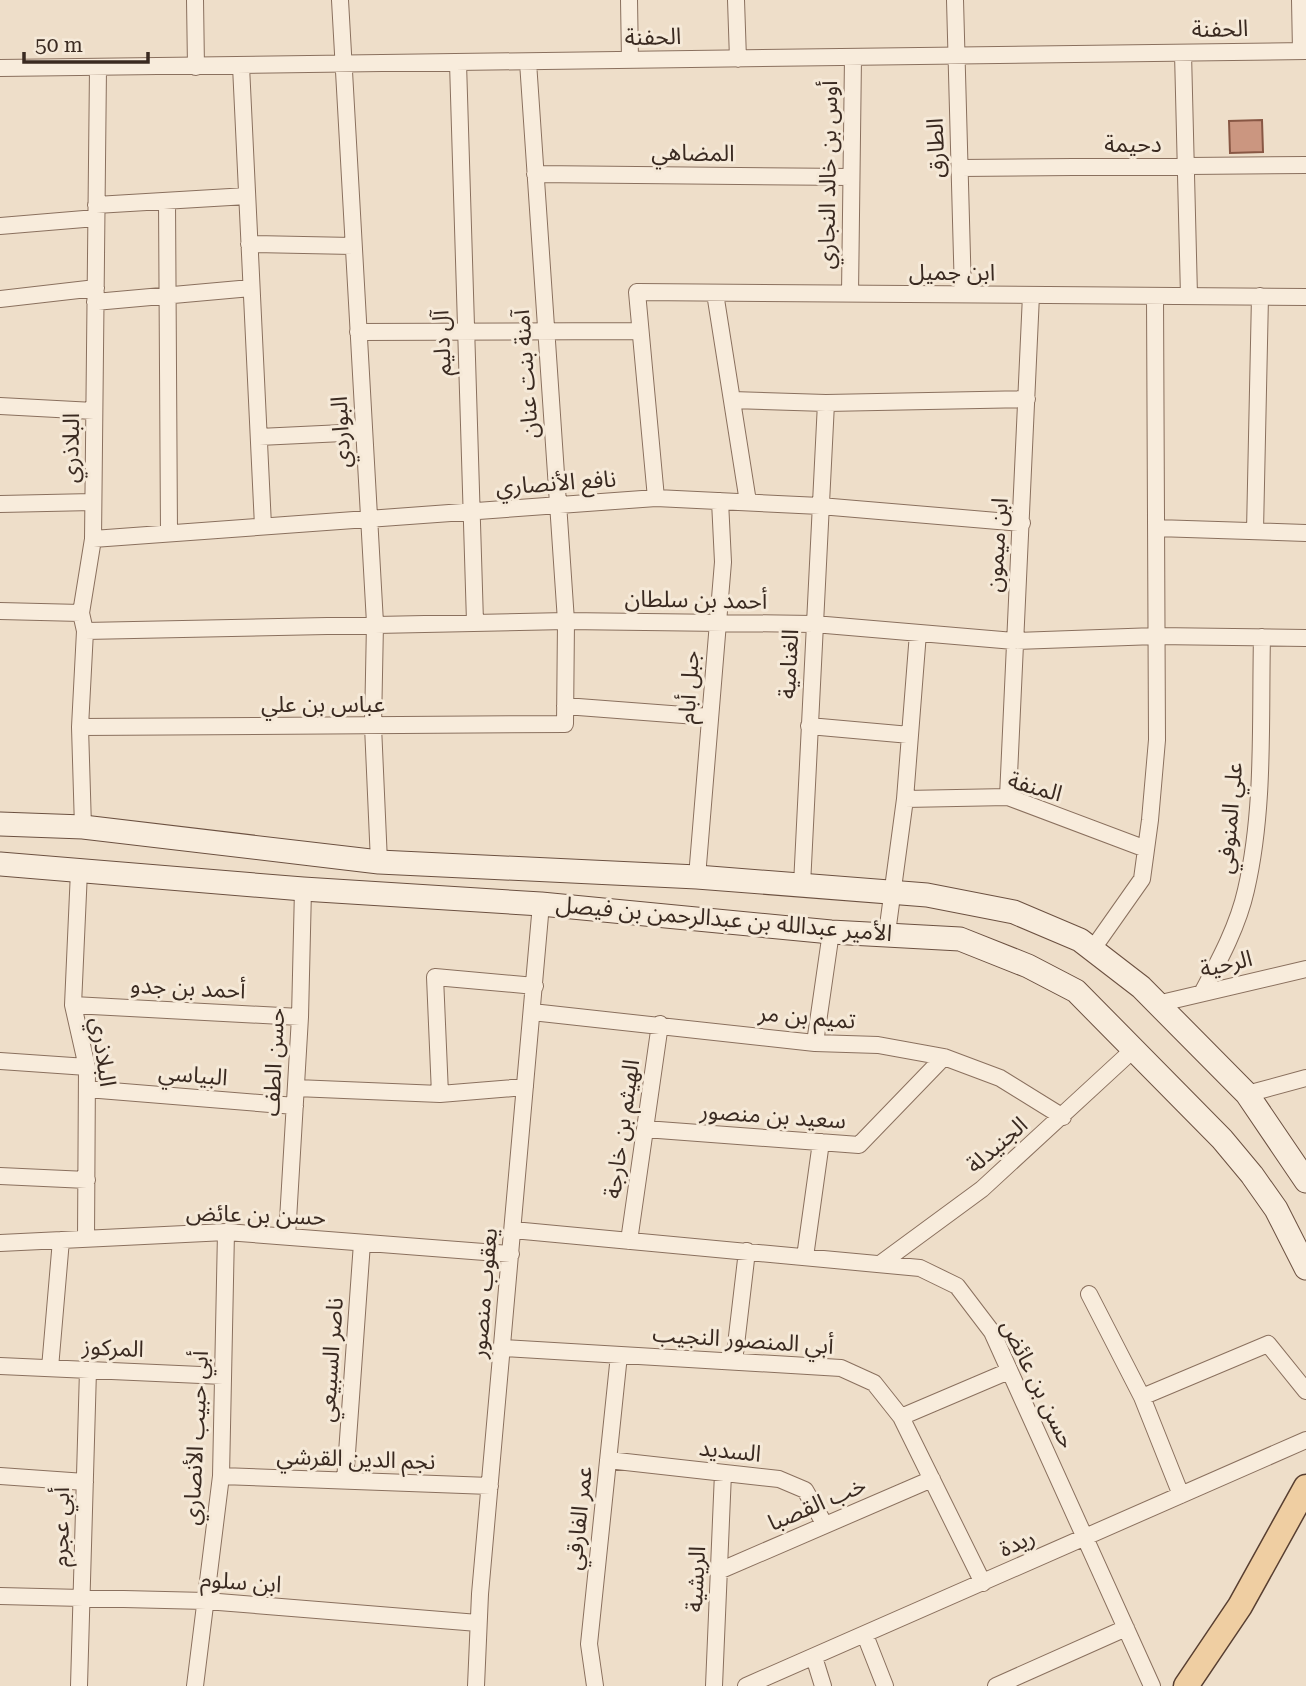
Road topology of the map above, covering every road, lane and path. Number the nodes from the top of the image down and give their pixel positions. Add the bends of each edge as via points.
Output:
1 (195, 0) edge
2 (340, 0) edge
3 (629, 0) edge
4 (736, 0) edge
5 (955, 0) edge
6 (1300, 0) edge
7 (1304, 51) edge
8 (1183, 53) junction
9 (957, 56) junction
10 (853, 57) junction
11 (738, 59) junction
12 (630, 60) junction
13 (528, 62) junction
14 (458, 63) junction
15 (343, 64) junction
16 (196, 66) junction
17 (241, 66) junction
18 (0, 68) edge
19 (98, 68) junction
20 (1306, 165) edge
21 (1186, 166) junction
22 (960, 168) junction
23 (535, 174) junction
24 (851, 177) junction
25 (247, 196) junction
26 (167, 201) junction
27 (96, 211) junction
28 (0, 226) edge
29 (249, 244) junction
30 (353, 246) junction
31 (251, 288) junction
32 (715, 293) junction
33 (850, 294) junction
34 (963, 294) junction
35 (95, 295) junction
36 (168, 295) junction
37 (1031, 295) junction
38 (1155, 296) junction
39 (1189, 296) junction
40 (1260, 296) junction
41 (1306, 297) edge
42 (0, 299) edge
43 (640, 331) junction
44 (358, 332) junction
45 (464, 333) junction
46 (546, 333) junction
47 (1027, 399) junction
48 (732, 400) junction
49 (826, 403) junction
50 (0, 406) edge
51 (94, 411) junction
52 (364, 432) junction
53 (259, 437) junction
54 (656, 498) junction
55 (720, 501) junction
56 (93, 502) junction
57 (748, 502) junction
58 (0, 504) edge
59 (558, 505) junction
60 (821, 506) junction
61 (471, 512) junction
62 (369, 519) junction
63 (1022, 523) junction
64 (263, 526) junction
65 (1156, 528) junction
66 (1255, 531) junction
67 (169, 533) junction
68 (1306, 533) edge
69 (93, 539) junction
70 (0, 611) edge
71 (81, 613) junction
72 (566, 621) junction
73 (475, 622) junction
74 (375, 623) junction
75 (717, 624) junction
76 (814, 624) junction
77 (85, 631) junction
78 (918, 633) junction
79 (1156, 636) junction
80 (1262, 637) junction
81 (1306, 638) edge
82 (1014, 641) junction
83 (565, 706) junction
84 (710, 717) junction
85 (565, 724) joint
86 (373, 726) junction
87 (809, 726) junction
88 (80, 727) junction
89 (910, 735) junction
90 (1008, 797) junction
91 (905, 799) junction
92 (0, 824) edge
93 (83, 827) junction
94 (1146, 849) junction
95 (379, 862) junction
96 (0, 864) edge
97 (79, 871) junction
98 (698, 877) junction
99 (802, 885) junction
100 (303, 890) junction
101 (892, 892) junction
102 (541, 904) junction
103 (831, 932) junction
104 (887, 933) junction
105 (1092, 950) junction
106 (1306, 969) edge
107 (535, 986) junction
108 (1202, 993) junction
109 (1157, 1004) junction
110 (73, 1005) junction
111 (533, 1012) junction
112 (300, 1017) junction
113 (660, 1024) junction
114 (816, 1043) junction
115 (1134, 1049) junction
116 (944, 1057) junction
117 (0, 1061) edge
118 (87, 1066) junction
119 (1306, 1078) edge
120 (526, 1087) junction
121 (87, 1088) junction
122 (296, 1088) junction
123 (440, 1094) junction
124 (1247, 1094) junction
125 (295, 1106) junction
126 (1063, 1117) junction
127 (645, 1129) junction
128 (821, 1142) junction
129 (1306, 1164) edge
130 (0, 1176) edge
131 (87, 1180) junction
132 (1306, 1181) edge
133 (513, 1230) junction
134 (226, 1232) junction
135 (287, 1237) junction
136 (86, 1239) junction
137 (61, 1240) junction
138 (629, 1241) junction
139 (362, 1242) junction
140 (0, 1243) edge
141 (747, 1251) junction
142 (511, 1254) junction
143 (805, 1257) junction
144 (880, 1264) junction
145 (1306, 1268) edge
146 (1088, 1294) dead end
147 (502, 1348) junction
148 (619, 1355) junction
149 (734, 1362) junction
150 (0, 1366) edge
151 (50, 1368) junction
152 (88, 1370) junction
153 (1009, 1371) junction
154 (223, 1376) junction
155 (1306, 1391) edge
156 (1142, 1396) junction
157 (901, 1417) junction
158 (1306, 1440) edge
159 (608, 1460) junction
160 (723, 1473) junction
161 (0, 1476) edge
162 (221, 1476) junction
163 (932, 1479) junction
164 (345, 1481) junction
165 (85, 1482) junction
166 (490, 1486) junction
167 (1306, 1487) edge
168 (1181, 1495) junction
169 (825, 1525) junction
170 (1085, 1537) junction
171 (719, 1571) junction
172 (984, 1583) junction
173 (0, 1596) edge
174 (83, 1598) junction
175 (206, 1601) junction
176 (478, 1623) junction
177 (1126, 1628) junction
178 (864, 1635) junction
179 (814, 1657) junction
180 (79, 1686) edge
181 (195, 1686) edge
182 (476, 1686) edge
183 (595, 1686) edge
184 (714, 1686) edge
185 (746, 1686) edge
186 (823, 1686) edge
187 (885, 1686) edge
188 (996, 1686) edge
189 (1152, 1686) edge
190 (1186, 1686) edge

1 - 16 street
2 - 15 street, البواردي
3 - 12 street
4 - 11 street
5 - 9 street, الطارق
6 - 7 street
7 - 8 street, الحفنة
8 - 9 street, الحفنة
8 - 21 street
9 - 10 street, الحفنة
9 - 22 street, الطارق
10 - 11 street, الحفنة
10 - 24 street, أوس بن خالد النجاري
11 - 12 street, الحفنة
12 - 13 street, الحفنة
13 - 14 street, الحفنة
13 - 23 street, آمنة بنت عنان
14 - 15 street, الحفنة
14 - 45 street, آل دليم
15 - 17 street, الحفنة
15 - 30 street, البواردي
16 - 17 street, الحفنة
16 - 19 street, الحفنة
17 - 25 street
18 - 19 street, الحفنة
19 - 27 street, البلاذري
20 - 21 street, دحيمة
21 - 22 street, دحيمة
21 - 39 street
22 - 34 street, الطارق
23 - 24 street, المضاهي
23 - 46 street, آمنة بنت عنان
24 - 33 street, أوس بن خالد النجاري
25 - 26 street
25 - 29 street
26 - 27 street
26 - 36 street
27 - 28 street
27 - 35 street, البلاذري
29 - 30 street
29 - 31 street
30 - 44 street, البواردي
31 - 36 street
31 - 53 street
32 - 33 street, ابن جميل
32 - 43 street, ابن جميل via 637,292
32 - 48 street
33 - 34 street, ابن جميل
34 - 37 street, ابن جميل
35 - 36 street
35 - 42 street
35 - 51 street, البلاذري
36 - 67 street
37 - 38 street, ابن جميل
37 - 47 street, ابن ميمون
38 - 39 street, ابن جميل
38 - 65 street
39 - 40 street, ابن جميل
40 - 41 street, ابن جميل
40 - 66 street
43 - 46 street
43 - 54 street, ابن جميل
44 - 45 street
44 - 52 street, البواردي
45 - 46 street
45 - 61 street, آل دليم
46 - 59 street, آمنة بنت عنان
47 - 49 street
47 - 63 street, ابن ميمون
48 - 49 street
48 - 57 street
49 - 60 street, الغنامية
50 - 51 street
51 - 56 street, البلاذري
52 - 53 street
52 - 62 street, البواردي
53 - 64 street
54 - 55 street, نافع الأنصاري
54 - 59 street, نافع الأنصاري
55 - 57 street, نافع الأنصاري
55 - 75 street, جبل أبام via 723,562
56 - 58 street
56 - 69 street, البلاذري
57 - 60 street, نافع الأنصاري
59 - 61 street, نافع الأنصاري
59 - 72 street, آمنة بنت عنان
60 - 63 street, نافع الأنصاري
60 - 76 street, الغنامية
61 - 62 street, نافع الأنصاري
61 - 73 street, آل دليم
62 - 64 street, نافع الأنصاري
62 - 74 street, البواردي
63 - 82 street, ابن ميمون
64 - 67 street, نافع الأنصاري
65 - 66 street
65 - 79 street
66 - 68 street
67 - 69 street, نافع الأنصاري
69 - 71 street, البلاذري
70 - 71 street
71 - 77 street, البلاذري
72 - 73 street, أحمد بن سلطان
72 - 75 street, أحمد بن سلطان
72 - 83 street, آمنة بنت عنان
73 - 74 street, أحمد بن سلطان
74 - 77 street, أحمد بن سلطان
74 - 86 street, البواردي
75 - 76 street, أحمد بن سلطان
75 - 84 street, جبل أبام
76 - 78 street, أحمد بن سلطان
76 - 87 street, الغنامية
77 - 88 street, البلاذري
78 - 82 street, أحمد بن سلطان
78 - 89 street
79 - 80 street, أحمد بن سلطان
79 - 82 street, أحمد بن سلطان
79 - 94 street via 1157,740
80 - 81 street, أحمد بن سلطان
80 - 108 street, علي المنوفي via 1258,808 1246,891 1224,953
82 - 90 street, ابن ميمون
83 - 84 street
83 - 85 street, آمنة بنت عنان
84 - 98 street, جبل أبام
85 - 86 street, عباس بن علي
86 - 88 street, عباس بن علي
86 - 95 street, البواردي
87 - 89 street
87 - 99 street, الغنامية
88 - 93 street, البلاذري
89 - 91 street
90 - 91 street, المنفة
90 - 94 street, المنفة
91 - 101 street
92 - 93 main road, الأمير عبدالله بن عبدالرحمن بن فيصل
93 - 95 main road, الأمير عبدالله بن عبدالرحمن بن فيصل
94 - 105 street via 1142,879
95 - 98 main road, الأمير عبدالله بن عبدالرحمن بن فيصل
96 - 97 main road, الأمير عبدالله بن عبدالرحمن بن فيصل
97 - 100 main road, الأمير عبدالله بن عبدالرحمن بن فيصل
97 - 110 street, البلاذري
98 - 99 main road, الأمير عبدالله بن عبدالرحمن بن فيصل
99 - 101 main road, الأمير عبدالله بن عبدالرحمن بن فيصل
100 - 102 main road, الأمير عبدالله بن عبدالرحمن بن فيصل
100 - 112 street, حسن الطف
101 - 104 street
101 - 105 main road, الأمير عبدالله بن عبدالرحمن بن فيصل via 927,894 1014,912 1080,940
102 - 103 main road, الأمير عبدالله بن عبدالرحمن بن فيصل
102 - 107 street, يعقوب منصور
103 - 104 main road, الأمير عبدالله بن عبدالرحمن بن فيصل
103 - 114 street
104 - 115 main road, الأمير عبدالله بن عبدالرحمن بن فيصل via 960,939 1028,966 1076,991
105 - 109 main road, الأمير عبدالله بن عبدالرحمن بن فيصل
106 - 108 street, الرحية
107 - 111 street, يعقوب منصور
107 - 123 street via 435,977
108 - 109 street, الرحية
109 - 124 main road, الأمير عبدالله بن عبدالرحمن بن فيصل
110 - 112 street, أحمد بن جدو
110 - 118 street, البلاذري
111 - 113 street, تميم بن مر
111 - 120 street, يعقوب منصور
112 - 122 street, حسن الطف
113 - 114 street, تميم بن مر
113 - 127 street, الهيثم بن خارجة
114 - 116 street, تميم بن مر via 878,1045
115 - 126 street, الجنيدلة
115 - 145 main road, الأمير عبدالله بن عبدالرحمن بن فيصل via 1252,1175 1276,1209
116 - 126 street, تميم بن مر via 1000,1078
116 - 128 street, سعيد بن منصور via 859,1145
117 - 118 street
118 - 121 street, البلاذري
119 - 124 street
120 - 123 street
120 - 133 street, يعقوب منصور
121 - 125 street, البياسي
121 - 131 street, البلاذري
122 - 123 street
122 - 125 street, حسن الطف
124 - 129 main road
124 - 132 main road, الأمير عبدالله بن عبدالرحمن بن فيصل
125 - 135 street, حسن الطف
126 - 144 street, الجنيدلة via 982,1189
127 - 128 street, سعيد بن منصور
127 - 138 street, الهيثم بن خارجة
128 - 143 street
130 - 131 street
131 - 136 street, البلاذري
133 - 138 street, حسن بن عائض
133 - 142 street, يعقوب منصور
134 - 135 street, حسن بن عائض
134 - 136 street, حسن بن عائض
134 - 154 street, أبي حبيب الأنصاري
135 - 139 street, حسن بن عائض
136 - 137 street, حسن بن عائض
137 - 140 street, حسن بن عائض
137 - 151 street
138 - 141 street, حسن بن عائض
139 - 142 street, حسن بن عائض
139 - 164 street, ناصر السبيعي
141 - 143 street, حسن بن عائض
141 - 149 street
142 - 147 street, يعقوب منصور
143 - 144 street, حسن بن عائض
144 - 153 street, حسن بن عائض via 920,1268 957,1286 992,1332
146 - 156 street
147 - 148 street, أبي المنصور النجيب
147 - 166 street, يعقوب منصور
148 - 149 street, أبي المنصور النجيب
148 - 159 street, عمر الفارقي
149 - 157 street, أبي المنصور النجيب via 841,1368 874,1383
150 - 151 street, المركوز
151 - 152 street, المركوز
152 - 154 street, المركوز
152 - 165 street, أبي عجرم
153 - 157 street
153 - 170 street, حسن بن عائض
154 - 162 street, أبي حبيب الأنصاري
155 - 156 street via 1268,1344
156 - 168 street
157 - 163 street, أبي المنصور النجيب
158 - 168 street, ريدة
159 - 160 street, السديد
159 - 183 street, عمر الفارقي via 589,1644
160 - 169 street, السديد via 779,1479 805,1490
160 - 171 street, الريشية
161 - 165 street
162 - 164 street, نجم الدين القرشي
162 - 175 street, أبي حبيب الأنصاري
163 - 169 street, خب القصبا
163 - 172 street, أبي المنصور النجيب
164 - 166 street, نجم الدين القرشي
165 - 174 street, أبي عجرم
166 - 176 street, يعقوب منصور
167 - 190 main road via 1240,1606
168 - 170 street, ريدة
169 - 171 street, خب القصبا
170 - 172 street, ريدة
170 - 177 street, حسن بن عائض
171 - 184 street, الريشية
172 - 178 street, ريدة
173 - 174 street, ابن سلوم
174 - 175 street, ابن سلوم
174 - 180 street, أبي عجرم
175 - 176 street, ابن سلوم
175 - 181 street, أبي حبيب الأنصاري
176 - 182 street, يعقوب منصور
177 - 188 street
177 - 189 street, حسن بن عائض
178 - 179 street, ريدة
178 - 187 street
179 - 185 street, ريدة
179 - 186 street

